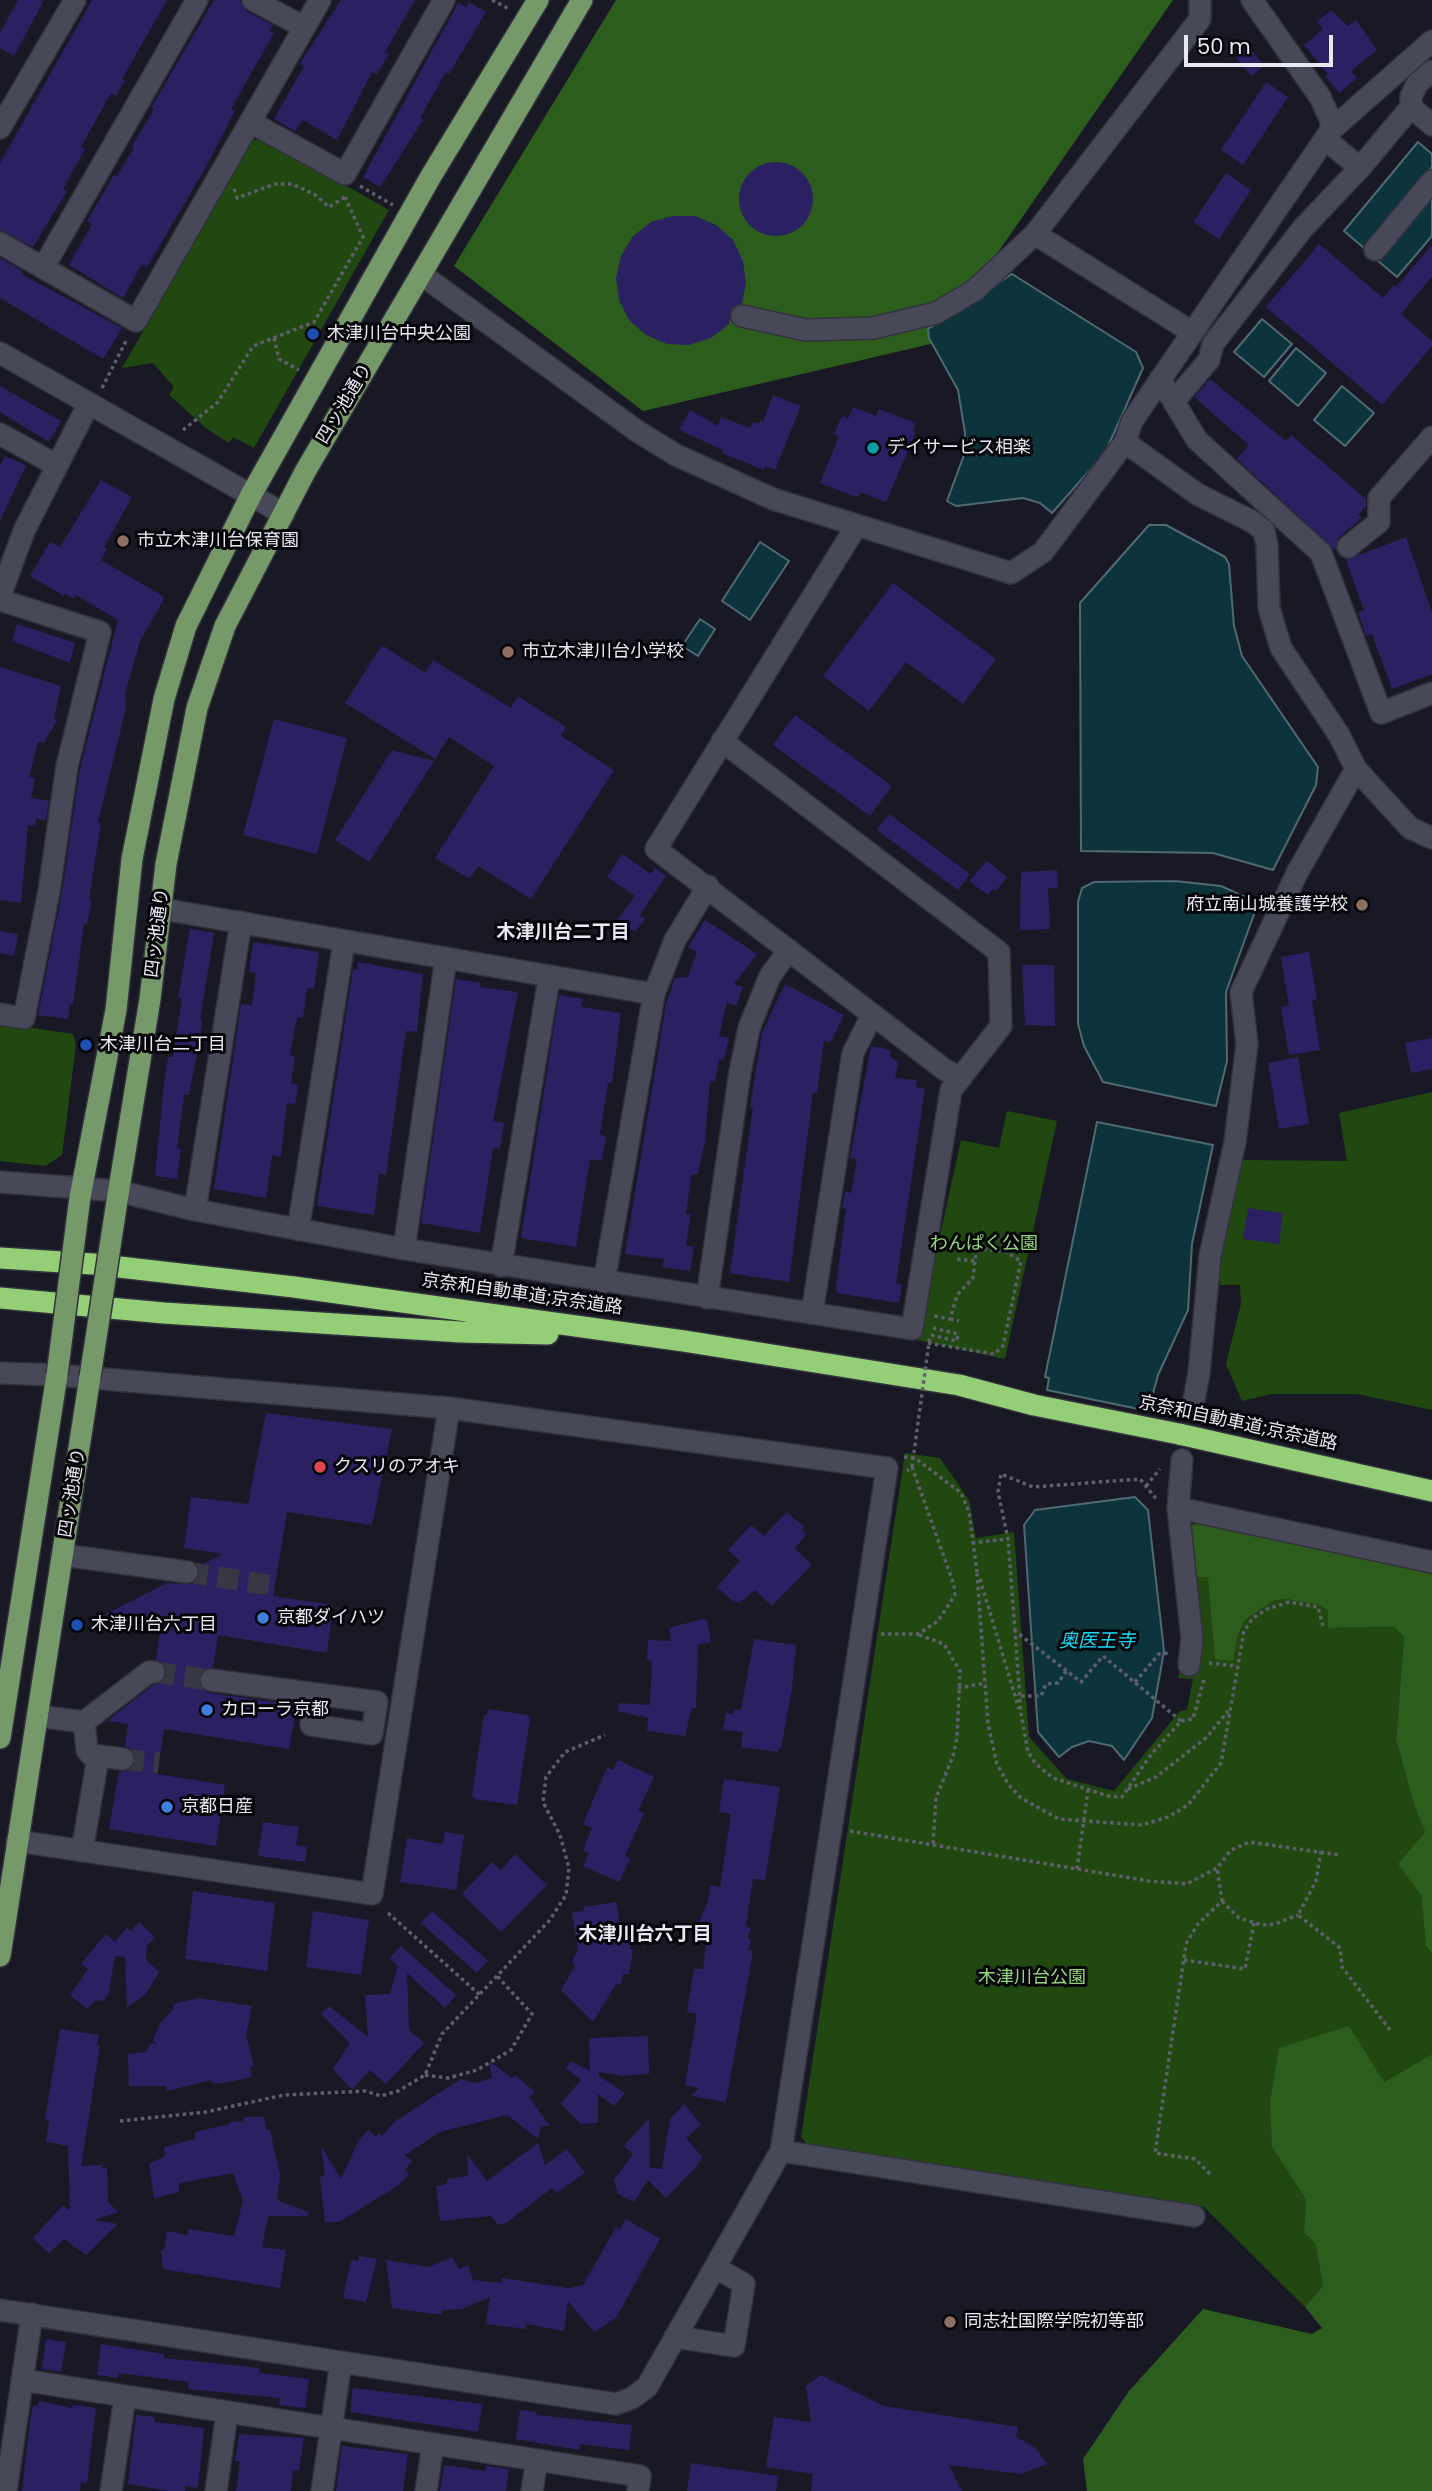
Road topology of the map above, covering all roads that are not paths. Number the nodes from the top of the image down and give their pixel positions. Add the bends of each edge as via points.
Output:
1 (75, 0) edge
2 (197, 0) edge
3 (253, 0) edge
4 (320, 0) edge
5 (443, 0) edge
6 (538, 0) edge
7 (582, 0) edge
8 (1200, 0) edge
9 (1260, 3) edge
10 (304, 27) junction
11 (1432, 41) edge
12 (1432, 71) edge
13 (1411, 107) junction
14 (250, 121) junction
15 (1432, 125) edge
16 (0, 128) edge
17 (1328, 135) junction
18 (1360, 168) junction
19 (1432, 181) edge
20 (1035, 234) junction
21 (0, 243) edge
22 (1375, 250) dead end
23 (43, 268) junction
24 (422, 275) junction
25 (743, 316) dead end
26 (1192, 332) junction
27 (0, 353) edge
28 (1160, 379) junction
29 (1174, 401) junction
30 (91, 404) junction
31 (0, 433) edge
32 (1432, 437) edge
33 (1125, 442) junction
34 (56, 465) junction
35 (251, 495) junction
36 (284, 513) junction
37 (857, 525) junction
38 (1338, 556) junction
39 (0, 598) edge
40 (1432, 692) edge
41 (722, 741) junction
42 (1356, 769) junction
43 (1432, 838) edge
44 (708, 886) junction
45 (162, 909) junction
46 (241, 922) junction
47 (344, 943) junction
48 (789, 950) junction
49 (446, 958) junction
50 (549, 978) junction
51 (654, 994) junction
52 (0, 1014) edge
53 (872, 1014) junction
54 (961, 1078) junction
55 (0, 1182) edge
56 (80, 1192) junction
57 (117, 1196) junction
58 (195, 1210) junction
59 (298, 1230) junction
60 (404, 1249) junction
61 (0, 1256) edge
62 (501, 1266) junction
63 (0, 1270) edge
64 (604, 1282) junction
65 (0, 1298) edge
66 (707, 1298) junction
67 (813, 1313) junction
68 (548, 1334) junction
69 (0, 1373) edge
70 (57, 1374) junction
71 (90, 1377) junction
72 (1034, 1405) junction
73 (449, 1408) junction
74 (1192, 1410) dead end
75 (1182, 1460) dead end
76 (1432, 1491) edge
77 (1169, 1511) junction
78 (63, 1555) junction
79 (1432, 1562) edge
80 (187, 1572) tunnel mouth
81 (1193, 1660) road end
82 (154, 1672) tunnel mouth
83 (211, 1680) tunnel mouth
84 (316, 1694) dead end
85 (37, 1716) junction
86 (84, 1722) junction
87 (0, 1738) edge
88 (98, 1758) junction
89 (123, 1759) tunnel mouth
90 (18, 1841) junction
91 (82, 1851) junction
92 (0, 1956) edge
93 (781, 2151) junction
94 (1194, 2216) dead end
95 (715, 2267) junction
96 (0, 2310) edge
97 (32, 2314) junction
98 (675, 2337) junction
99 (341, 2362) junction
100 (22, 2380) junction
101 (125, 2398) junction
102 (227, 2413) junction
103 (331, 2429) junction
104 (433, 2444) junction
105 (537, 2460) junction
106 (6, 2491) edge
107 (111, 2491) edge
108 (216, 2491) edge
109 (322, 2491) edge
110 (426, 2491) edge
111 (532, 2491) edge
112 (638, 2491) edge

1 - 16 street
2 - 23 street
3 - 10 street
4 - 10 street
5 - 14 street via 353,180
6 - 35 main road, 四ッ池通り via 431,176
7 - 24 main road, 四ッ池通り
8 - 20 street via 1200,19
9 - 17 street via 1320,97 1331,121
10 - 14 street
11 - 17 street
12 - 13 street via 1417,84
13 - 15 street
13 - 18 street
14 - 23 street via 136,321
17 - 18 street
17 - 26 street
18 - 29 street via 1303,229
19 - 22 street
20 - 25 street via 975,290 936,313 873,328 806,330
20 - 26 street
21 - 23 street
24 - 36 main road, 四ッ池通り
24 - 37 street via 676,455 773,499
26 - 28 street
27 - 30 street
28 - 29 street
28 - 33 street via 1132,422
29 - 38 street via 1197,440 1321,552
30 - 34 street
30 - 35 street
31 - 34 street
32 - 38 street via 1379,498 1379,522
33 - 37 street via 1042,552 1011,573
33 - 42 street via 1197,494 1264,531 1269,608 1281,648
34 - 39 street via 24,531
35 - 36 street
35 - 56 main road, 四ッ池通り via 186,626 163,699 132,859 116,1010
36 - 45 main road, 四ッ池通り via 225,626 197,708 166,864
37 - 41 street
38 - 40 street via 1381,713
39 - 52 street via 100,632 67,766 24,1018
41 - 44 street via 656,849
41 - 54 street via 999,952 1001,1026
42 - 43 street via 1410,828
42 - 74 street via 1297,873 1241,992 1247,1044 1235,1142 1210,1256
44 - 48 street
44 - 51 street via 675,940
45 - 46 street
45 - 57 main road, 四ッ池通り
46 - 47 street
46 - 58 street
47 - 49 street
47 - 59 street
48 - 53 street
48 - 66 street via 770,976 749,1028
49 - 50 street
49 - 60 street
50 - 51 street
50 - 62 street
51 - 64 street
53 - 54 street
53 - 67 street via 853,1053
54 - 67 street via 951,1090 924,1330
55 - 56 street
56 - 57 street
56 - 70 main road, 四ッ池通り, bridge
57 - 58 street
57 - 71 main road, 四ッ池通り, bridge
58 - 59 street
59 - 60 street
60 - 62 street
61 - 72 highway, 京奈和自動車道;京奈道路 via 294,1287 684,1340 959,1385
62 - 64 street
63 - 68 highway, 京奈和自動車道;京奈道路 via 293,1299
64 - 66 street
65 - 68 highway via 164,1313
66 - 67 street
68 - 72 highway, 京奈和自動車道;京奈道路 via 955,1397
69 - 70 street
70 - 71 street
70 - 87 main road, 四ッ池通り
71 - 73 street
71 - 78 main road, 四ッ池通り
72 - 76 highway, 京奈和自動車道;京奈道路, bridge
73 - 91 street via 372,1894
73 - 93 street via 887,1468
75 - 77 street
77 - 79 street
77 - 81 street
78 - 80 street
78 - 85 main road, 四ッ池通り
82 - 86 street
83 - 84 street
85 - 86 street
85 - 90 main road, 四ッ池通り
86 - 88 street via 87,1750
88 - 89 street
88 - 91 street
90 - 91 street
90 - 92 main road, 四ッ池通り
93 - 94 street
93 - 95 street
95 - 98 street
95 - 98 street via 744,2284 734,2346
96 - 97 street
97 - 99 street
97 - 100 street
98 - 99 street via 647,2387 616,2404
99 - 103 street
100 - 101 street
100 - 106 street
101 - 102 street
101 - 107 street
102 - 103 street
102 - 108 street
103 - 104 street
103 - 109 street
104 - 105 street
104 - 110 street
105 - 111 street
105 - 112 street via 640,2476

